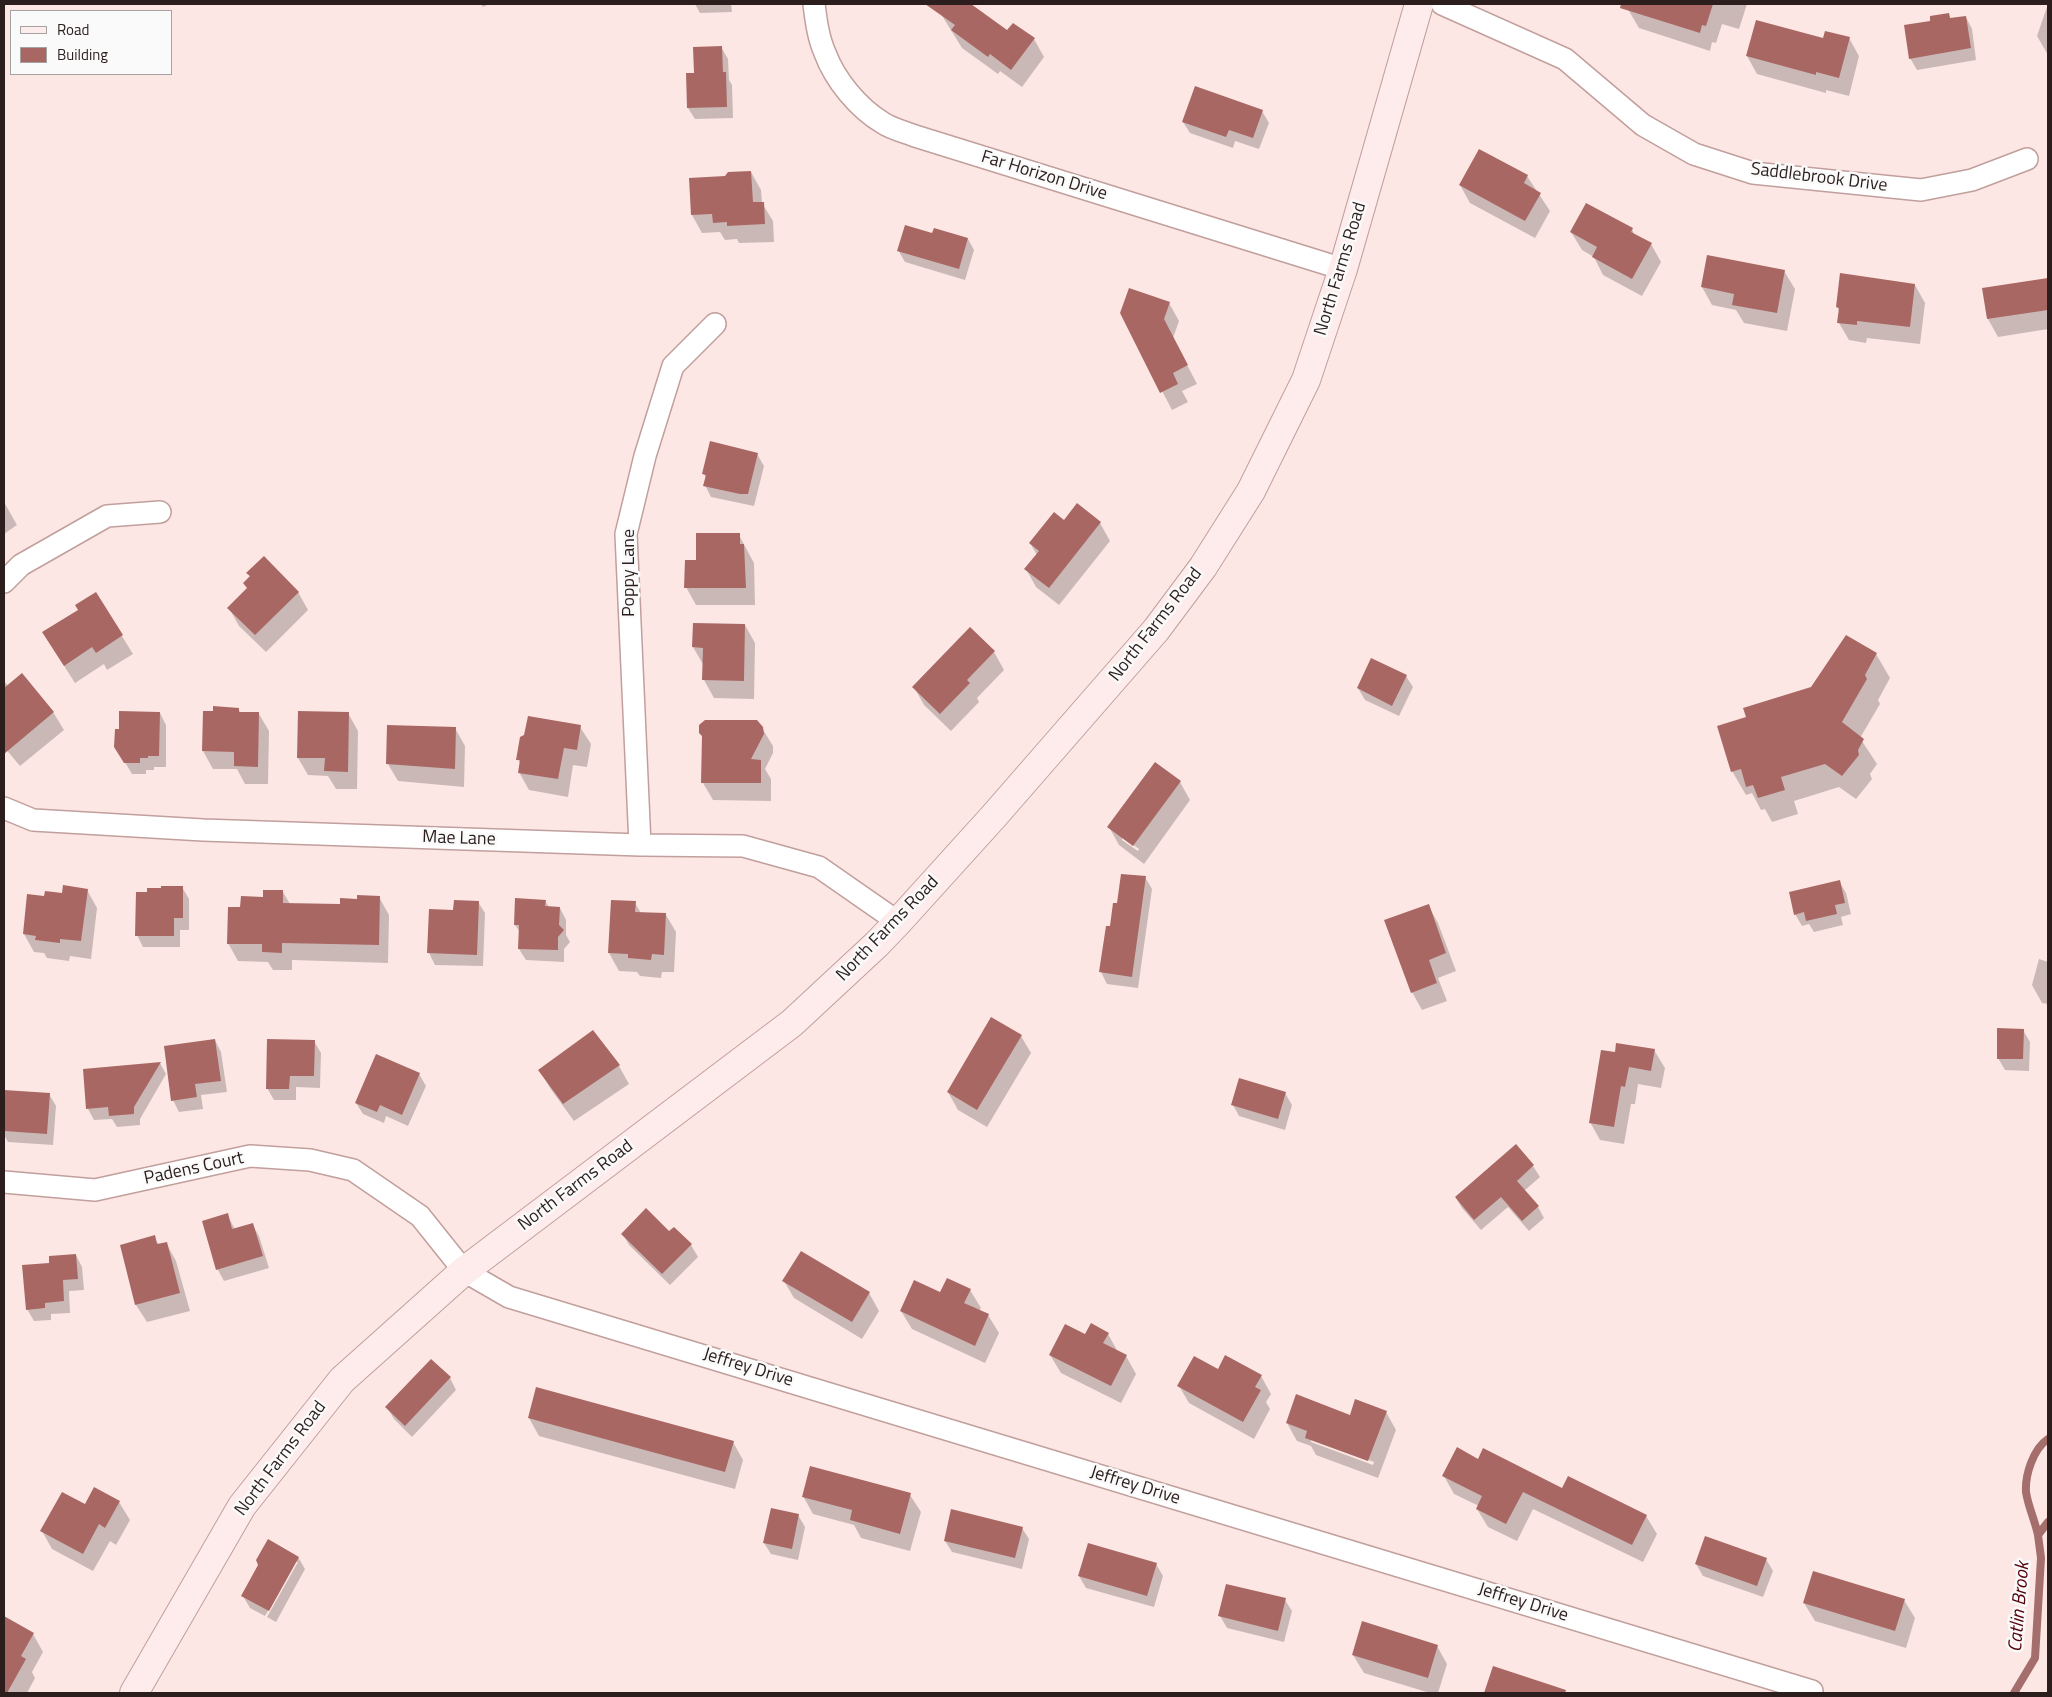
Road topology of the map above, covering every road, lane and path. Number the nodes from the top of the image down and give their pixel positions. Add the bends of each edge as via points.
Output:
1 (814, 4) edge
2 (1419, 4) edge
3 (1442, 4) edge
4 (2027, 159) dead end
5 (1343, 268) junction
6 (715, 324) dead end
7 (160, 512) dead end
8 (4, 582) edge
9 (4, 808) edge
10 (640, 845) junction
11 (898, 922) junction
12 (4, 1182) edge
13 (464, 1271) junction
14 (1812, 1691) dead end
15 (134, 1693) edge

1 - 5 street, Far Horizon Drive via 817,28 837,76 854,98 884,124
2 - 5 main road, North Farms Road
3 - 4 street, Saddlebrook Drive via 1565,59 1643,125 1694,154 1753,173 1921,190 1972,180
5 - 11 main road, North Farms Road via 1306,380 1251,491 1203,567 1147,642
6 - 10 street, Poppy Lane via 673,366 626,534
7 - 8 street via 107,516 22,565
9 - 10 street, Mae Lane via 34,820 203,830
10 - 11 street, Mae Lane via 743,846 820,867
11 - 13 main road, North Farms Road via 792,1022
12 - 13 street, Padens Court via 96,1190 250,1156 310,1160 353,1170 420,1216
13 - 14 street, Jeffrey Drive via 509,1296
13 - 15 main road, North Farms Road via 342,1380 242,1506

